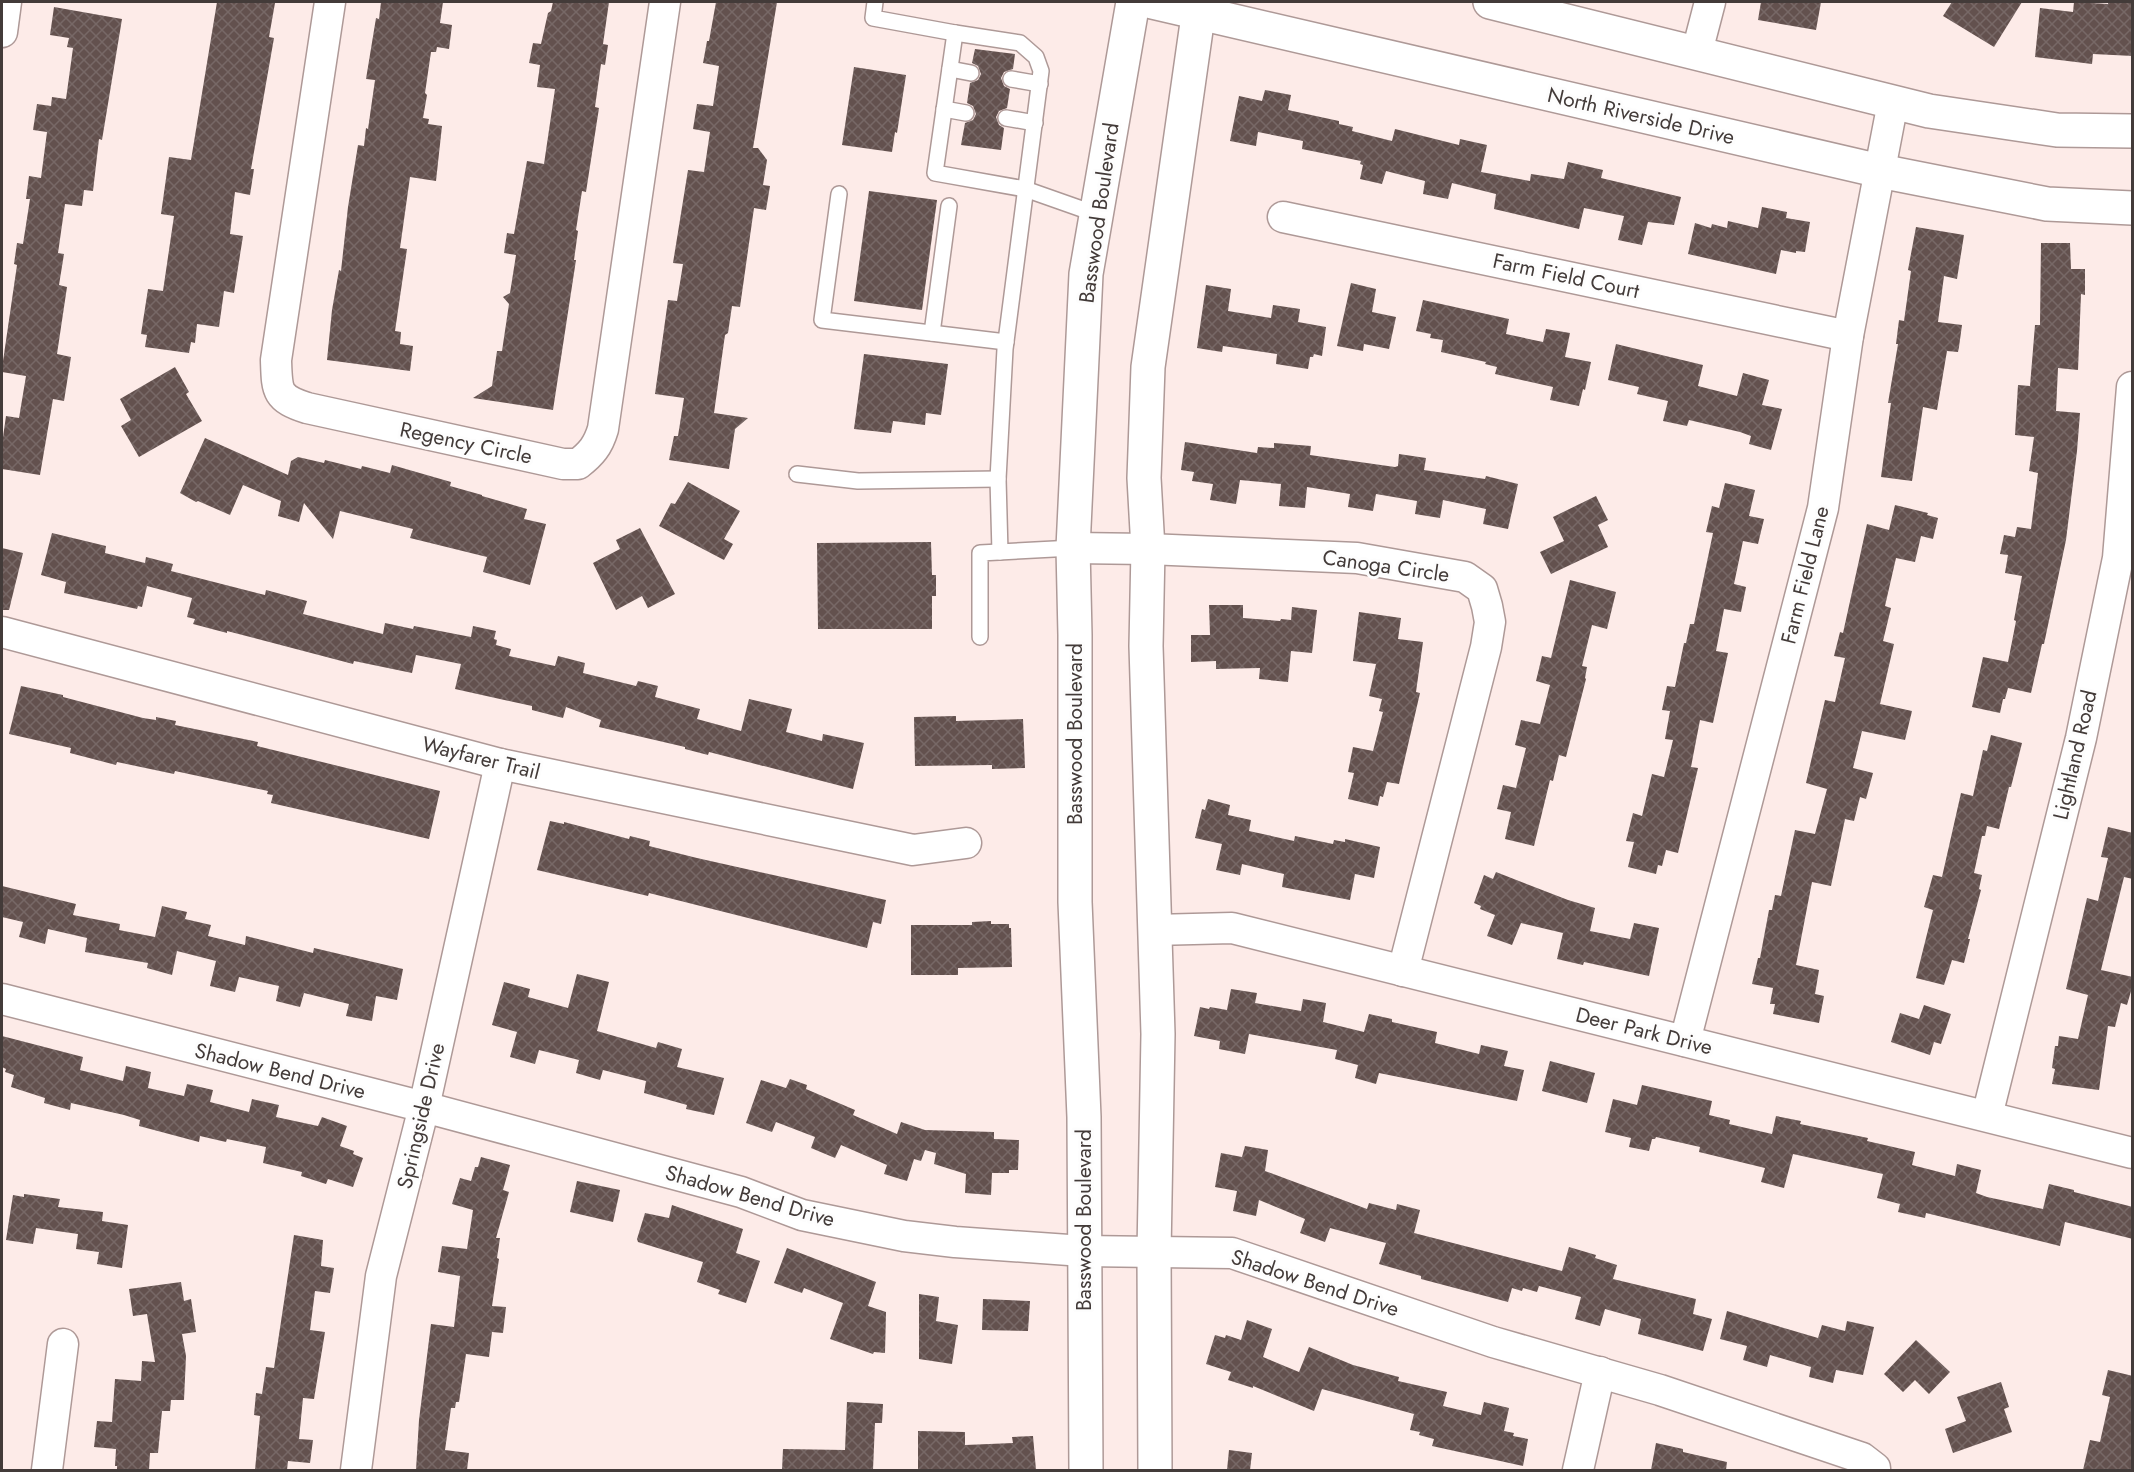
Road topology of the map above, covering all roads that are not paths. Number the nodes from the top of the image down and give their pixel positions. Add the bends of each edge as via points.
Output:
1 (6, 2) edge
2 (330, 2) edge
3 (665, 2) edge
4 (875, 2) edge
5 (1132, 2) edge
6 (1152, 2) edge
7 (1490, 2) edge
8 (1710, 2) edge
9 (1199, 6) edge
10 (2, 32) edge
11 (956, 33) junction
12 (1697, 52) junction
13 (950, 69) junction
14 (971, 73) dead end
15 (1011, 79) dead end
16 (1040, 84) junction
17 (1893, 102) junction
18 (944, 109) junction
19 (966, 113) dead end
20 (1006, 118) dead end
21 (1035, 123) junction
22 (2133, 131) edge
23 (1880, 171) junction
24 (1025, 189) junction
25 (839, 194) dead end
26 (949, 206) dead end
27 (2133, 208) edge
28 (1096, 214) junction
29 (1283, 217) dead end
30 (932, 333) junction
31 (1848, 336) junction
32 (1006, 342) junction
33 (2133, 387) edge
34 (797, 474) dead end
35 (998, 479) junction
36 (1073, 548) junction
37 (1148, 549) junction
38 (1000, 552) junction
39 (2, 632) edge
40 (980, 638) dead end
41 (500, 765) junction
42 (966, 843) dead end
43 (1154, 930) junction
44 (1403, 971) junction
45 (2, 999) edge
46 (1685, 1041) junction
47 (424, 1107) junction
48 (1987, 1116) junction
49 (2133, 1153) edge
50 (1083, 1251) junction
51 (1154, 1252) junction
52 (63, 1344) dead end
53 (1600, 1372) junction
54 (47, 1470) edge
55 (356, 1470) edge
56 (1086, 1470) edge
57 (1155, 1470) edge
58 (1578, 1470) edge
59 (1875, 1470) edge

1 - 10 street
2 - 3 street, Regency Circle via 276,360 280,394 308,408 563,464 578,464 593,452 603,429
4 - 11 lane via 873,18
5 - 28 main road, Basswood Boulevard
6 - 9 main road, North Riverside Drive
7 - 12 main road
8 - 12 street
9 - 23 main road, North Riverside Drive via 1680,126
9 - 37 main road via 1148,368 1144,478
11 - 13 lane
11 - 16 lane via 1020,43 1036,57
12 - 17 main road
13 - 14 lane
13 - 18 lane
15 - 16 lane
16 - 21 lane
17 - 22 main road via 2057,130
17 - 23 street, Farm Field Lane
18 - 19 lane
18 - 24 lane via 935,173
20 - 21 lane
21 - 24 lane
23 - 27 main road, North Riverside Drive via 2047,204
23 - 31 street, Farm Field Lane
24 - 28 lane
24 - 32 lane
25 - 30 lane via 822,320
26 - 30 lane
28 - 36 main road, Basswood Boulevard via 1086,274
29 - 31 street, Farm Field Court
30 - 32 lane
31 - 46 street, Farm Field Lane via 1823,508
32 - 35 lane
33 - 48 street, Lightland Road via 2118,558 2081,738
34 - 35 lane via 858,482
35 - 38 lane
36 - 37 street, Canoga Circle
36 - 38 lane
36 - 50 main road, Basswood Boulevard via 1075,902 1084,1117
37 - 43 main road via 1146,646
37 - 44 street, Canoga Circle via 1357,558 1465,577 1482,590 1490,622 1486,647
38 - 40 lane via 980,553
39 - 41 street, Wayfarer Trail
41 - 42 street, Wayfarer Trail via 913,850
41 - 47 street, Springside Drive
43 - 44 street, Deer Park Drive via 1232,928
43 - 51 main road via 1158,1034
44 - 46 street, Deer Park Drive
45 - 47 street, Shadow Bend Drive
46 - 48 street, Deer Park Drive
47 - 50 street, Shadow Bend Drive via 741,1192 802,1215 914,1237
47 - 55 street, Springside Drive via 381,1276
48 - 49 street, Deer Park Drive
50 - 51 street, Shadow Bend Drive
50 - 56 main road, Basswood Boulevard
51 - 53 street, Shadow Bend Drive via 1232,1253 1493,1342
51 - 57 main road
52 - 54 street
53 - 58 street
53 - 59 street, Shadow Bend Drive via 1862,1458

